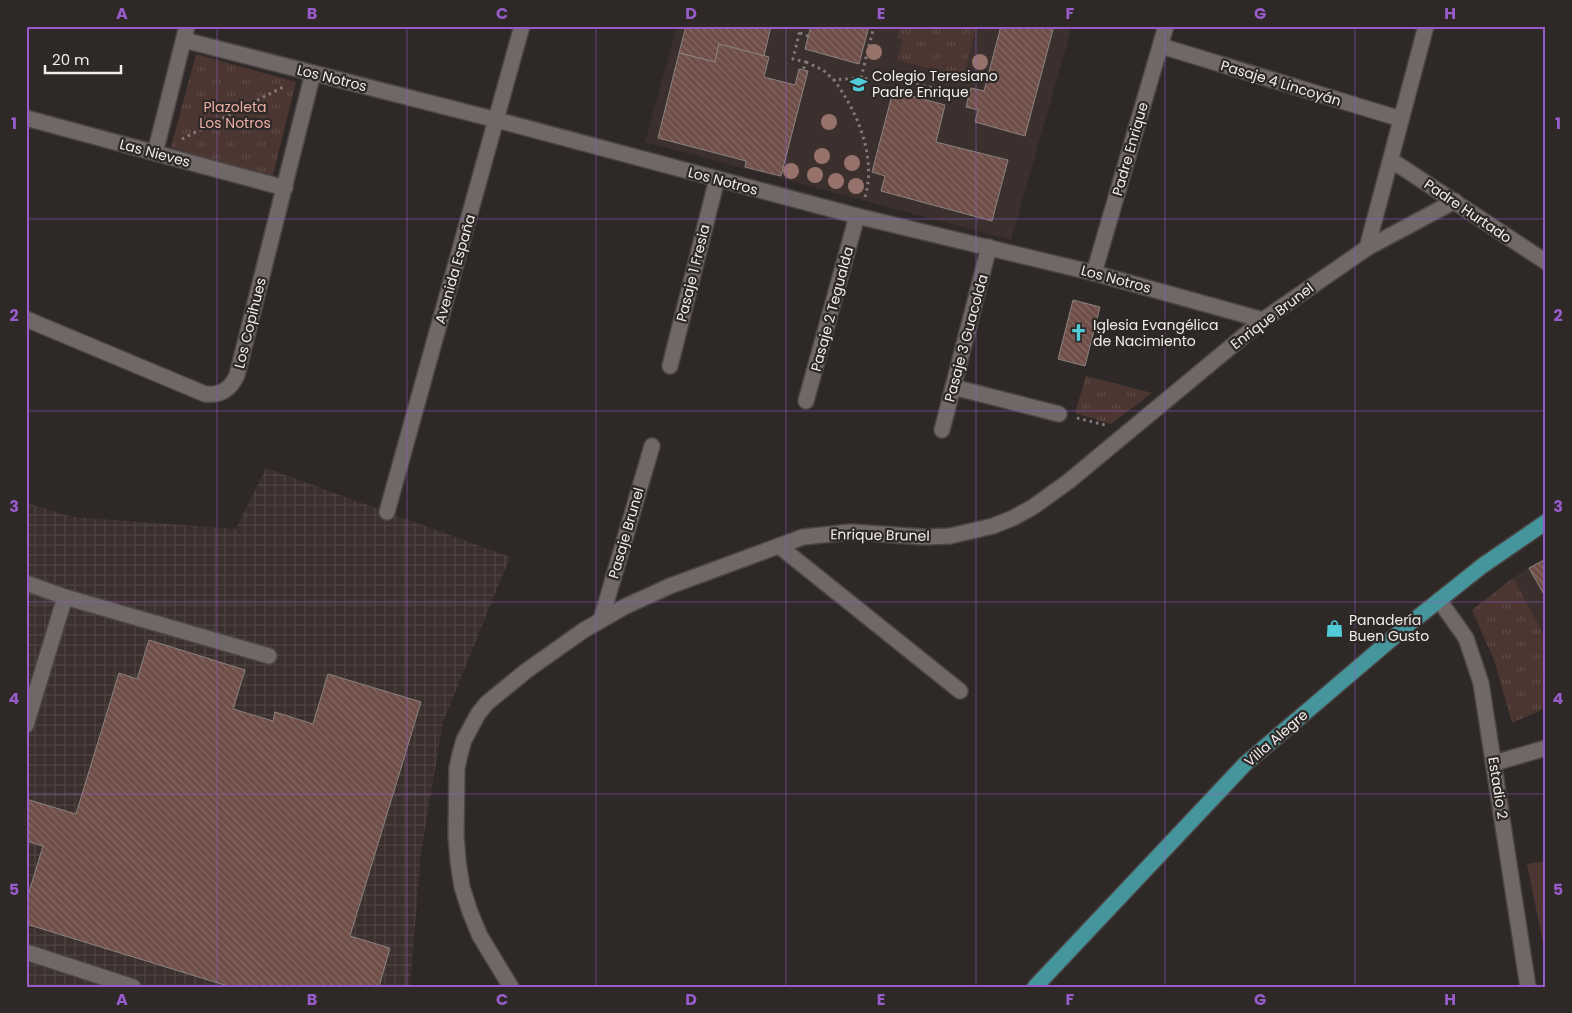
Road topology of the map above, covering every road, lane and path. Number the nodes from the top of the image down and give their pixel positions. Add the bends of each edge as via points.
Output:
1 (522, 26) edge
2 (802, 26) edge
3 (874, 26) edge
4 (1166, 26) edge
5 (1426, 26) edge
6 (185, 33) edge
7 (800, 33) junction
8 (808, 36) dead end
9 (1160, 46) junction
10 (806, 62) junction
11 (804, 70) dead end
12 (312, 73) junction
13 (861, 78) junction
14 (834, 80) junction
15 (968, 98) dead end
16 (26, 118) edge
17 (1401, 119) junction
18 (497, 120) junction
19 (154, 153) junction
20 (1390, 160) junction
21 (717, 179) junction
22 (285, 188) junction
23 (1454, 201) junction
24 (857, 216) junction
25 (989, 247) junction
26 (1367, 248) junction
27 (1546, 262) edge
28 (1094, 272) junction
29 (26, 319) edge
30 (1263, 320) junction
31 (670, 366) dead end
32 (953, 387) junction
33 (806, 402) dead end
34 (1059, 414) joint
35 (942, 430) dead end
36 (1129, 432) junction
37 (652, 446) dead end
38 (388, 512) dead end
39 (1546, 522) edge
40 (779, 546) junction
41 (26, 583) edge
42 (65, 597) junction
43 (1439, 600) junction
44 (601, 620) junction
45 (269, 656) dead end
46 (960, 691) dead end
47 (26, 725) edge
48 (1546, 748) edge
49 (1494, 763) junction
50 (26, 952) edge
51 (133, 987) edge
52 (511, 987) edge
53 (1035, 987) edge
54 (1528, 987) edge

1 - 18 street, Avenida España
2 - 7 path
3 - 13 path
4 - 9 street, Padre Enrique
5 - 17 street
6 - 12 street, Los Notros
6 - 19 street
7 - 8 path
7 - 10 path via 793,59
9 - 17 street, Pasaje 4 Lincoyán
9 - 28 street, Padre Enrique
10 - 11 path
10 - 14 path
12 - 18 street, Los Notros
12 - 19 path
12 - 22 street, Los Copihues
13 - 14 path
13 - 15 path via 907,82
14 - 24 path via 855,114 865,146 866,194
16 - 19 street, Las Nieves
17 - 20 street
18 - 21 street, Los Notros
18 - 38 street, Avenida España
19 - 22 street, Las Nieves
20 - 23 street, Padre Hurtado
20 - 26 street
21 - 24 street, Los Notros
21 - 31 street, Pasaje 1 Fresia
22 - 29 street, Los Copihues via 237,375 231,386 222,392 204,394
23 - 26 street, Enrique Brunel
23 - 27 street, Padre Hurtado
24 - 25 street, Los Notros
24 - 33 street, Pasaje 2 Tegualda
25 - 28 street, Los Notros
25 - 32 street, Pasaje 3 Guacolda
26 - 30 street, Enrique Brunel
28 - 30 street, Los Notros
30 - 36 street, Enrique Brunel
32 - 34 street
32 - 35 street, Pasaje 3 Guacolda
34 - 36 path
36 - 40 street, Enrique Brunel via 1051,495 993,526 950,536 827,534
37 - 44 street, Pasaje Brunel
39 - 43 main road, Villa Alegre
40 - 44 street, Enrique Brunel via 670,586
40 - 46 street
41 - 42 street
42 - 45 street
42 - 47 street
43 - 49 street, Estadio 2 via 1466,638 1481,683
43 - 53 main road, Villa Alegre via 1245,764
44 - 52 street, Enrique Brunel via 554,650 488,703 470,726 460,754 456,835 462,887 480,936
48 - 49 street
49 - 54 street, Estadio 2
50 - 51 street

